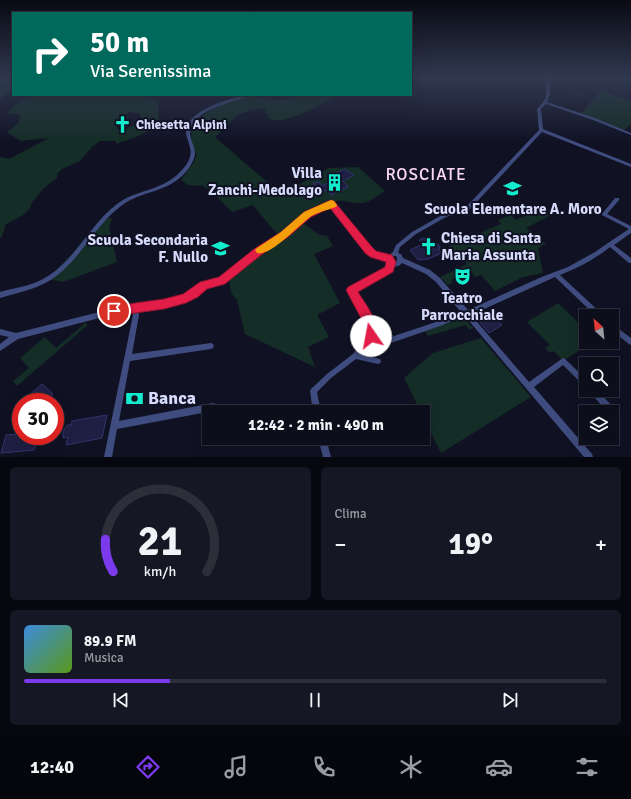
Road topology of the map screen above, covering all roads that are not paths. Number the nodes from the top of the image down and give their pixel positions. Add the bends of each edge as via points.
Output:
1 (233, 99) edge
2 (547, 99) edge
3 (546, 103) junction
4 (541, 130) junction
5 (631, 134) edge
6 (631, 166) edge
7 (617, 199) dead end
8 (631, 229) edge
9 (610, 244) junction
10 (395, 254) junction
11 (390, 260) junction
12 (401, 260) junction
13 (631, 261) edge
14 (556, 275) junction
15 (0, 295) edge
16 (134, 309) junction
17 (592, 309) edge
18 (465, 313) junction
19 (0, 332) edge
20 (619, 333) edge
21 (16, 336) junction
22 (371, 336) junction
23 (631, 342) edge
24 (211, 346) dead end
25 (0, 348) edge
26 (355, 356) junction
27 (128, 358) junction
28 (378, 362) dead end
29 (579, 377) edge
30 (529, 386) junction
31 (598, 397) edge
32 (316, 405) edge
33 (606, 405) edge
34 (202, 409) edge
35 (114, 426) junction
36 (323, 445) edge
37 (108, 457) edge
38 (326, 457) edge
39 (589, 457) edge

1 - 15 street via 203,112 192,122 188,131 193,156 180,175 157,189 122,203 110,212 74,255 52,276 34,285
2 - 3 street
3 - 4 street via 539,109
3 - 5 street
4 - 6 street
4 - 10 street via 468,208 444,216 414,233 398,246
7 - 8 street via 604,214
8 - 9 street
9 - 13 street
9 - 14 street
10 - 11 street via 392,254
10 - 12 street
11 - 12 street via 395,264
11 - 16 street via 368,250 331,203 307,215 221,281 204,285 186,298
11 - 22 street via 389,269 351,290 369,321
12 - 18 street via 428,272 438,280
14 - 17 street
14 - 18 street
16 - 21 street via 123,309
16 - 27 street via 136,315
18 - 22 street via 391,340
18 - 30 street
19 - 21 street
20 - 23 street
21 - 25 street
22 - 26 street
24 - 27 street
26 - 28 street
26 - 32 street via 313,392
27 - 35 street
29 - 30 street via 563,361
30 - 39 street
31 - 33 street
34 - 35 street
35 - 37 street
36 - 38 street

